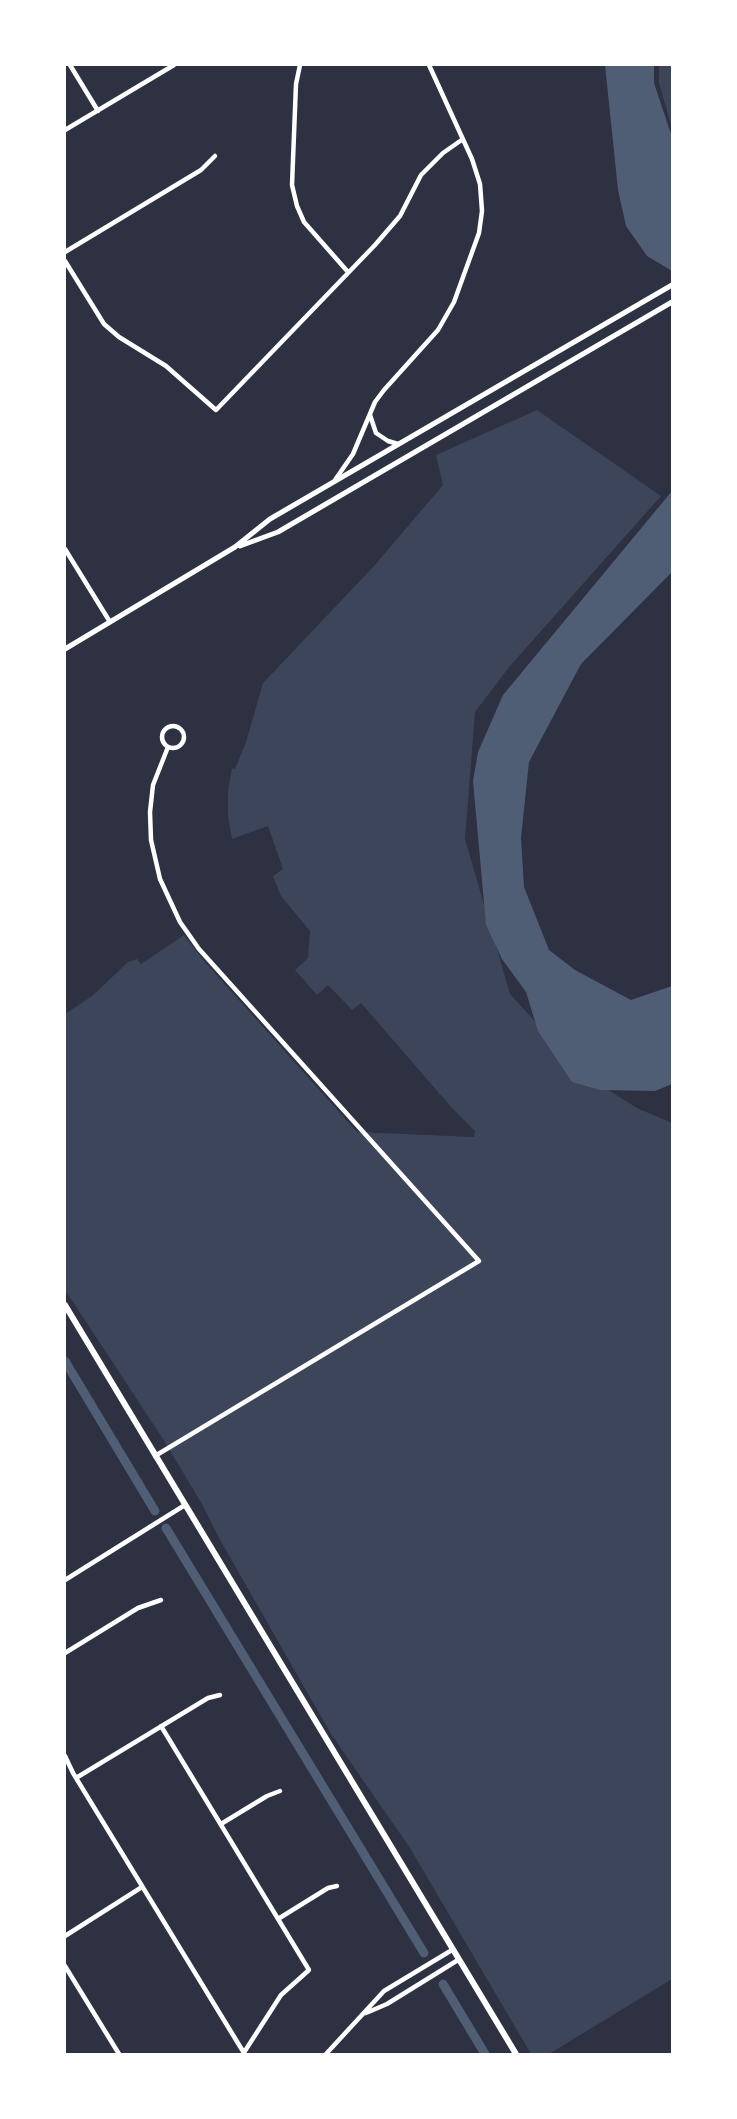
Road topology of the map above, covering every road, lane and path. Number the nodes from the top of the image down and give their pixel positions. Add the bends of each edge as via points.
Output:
1 (70, 65) edge
2 (174, 65) edge
3 (300, 65) edge
4 (429, 65) edge
5 (98, 111) junction
6 (65, 131) edge
7 (463, 139) junction
8 (215, 156) dead end
9 (65, 252) edge
10 (65, 261) edge
11 (348, 272) junction
12 (672, 285) edge
13 (672, 302) edge
14 (370, 414) junction
15 (399, 445) junction
16 (332, 483) junction
17 (236, 547) junction
18 (65, 549) edge
19 (110, 622) junction
20 (65, 649) edge
21 (168, 747) junction
22 (65, 1305) edge
23 (155, 1456) junction
24 (185, 1505) junction
25 (65, 1580) edge
26 (161, 1600) dead end
27 (65, 1653) edge
28 (220, 1695) dead end
29 (161, 1726) junction
30 (65, 1756) edge
31 (76, 1778) junction
32 (280, 1791) dead end
33 (221, 1824) junction
34 (337, 1886) dead end
35 (142, 1887) junction
36 (278, 1919) junction
37 (65, 1936) edge
38 (452, 1950) junction
39 (458, 1959) junction
40 (65, 1966) edge
41 (362, 2015) junction
42 (119, 2054) edge
43 (243, 2054) edge
44 (326, 2054) edge
45 (516, 2054) edge

1 - 5 street
2 - 5 street
3 - 11 street via 291,171 294,196 313,234
4 - 7 street
5 - 6 street
7 - 11 street via 421,175 400,216
7 - 14 street via 480,184 479,233 454,302 438,330 390,381
8 - 9 street via 201,170
10 - 11 street via 104,324 166,366 216,410
12 - 15 main road
13 - 17 main road via 278,532
14 - 15 street via 376,433
14 - 16 street via 347,464
15 - 16 main road
16 - 17 main road via 270,519
17 - 19 main road
18 - 19 street
19 - 20 main road
21 - 21 street via 178,748 183,743 183,732 177,727 170,726 162,734
21 - 23 street via 153,785 150,833 157,873 180,922 479,1261
22 - 23 main road
23 - 24 main road
24 - 25 street
24 - 38 main road
26 - 27 street via 138,1608
28 - 29 street
29 - 31 street
29 - 33 street
30 - 31 street
31 - 35 street
32 - 33 street
33 - 36 street
34 - 36 street
35 - 37 street
35 - 43 street
36 - 43 street via 309,1970 281,1995
38 - 39 main road
38 - 41 street via 383,1991
39 - 41 street
39 - 45 main road
40 - 42 street
41 - 44 street

